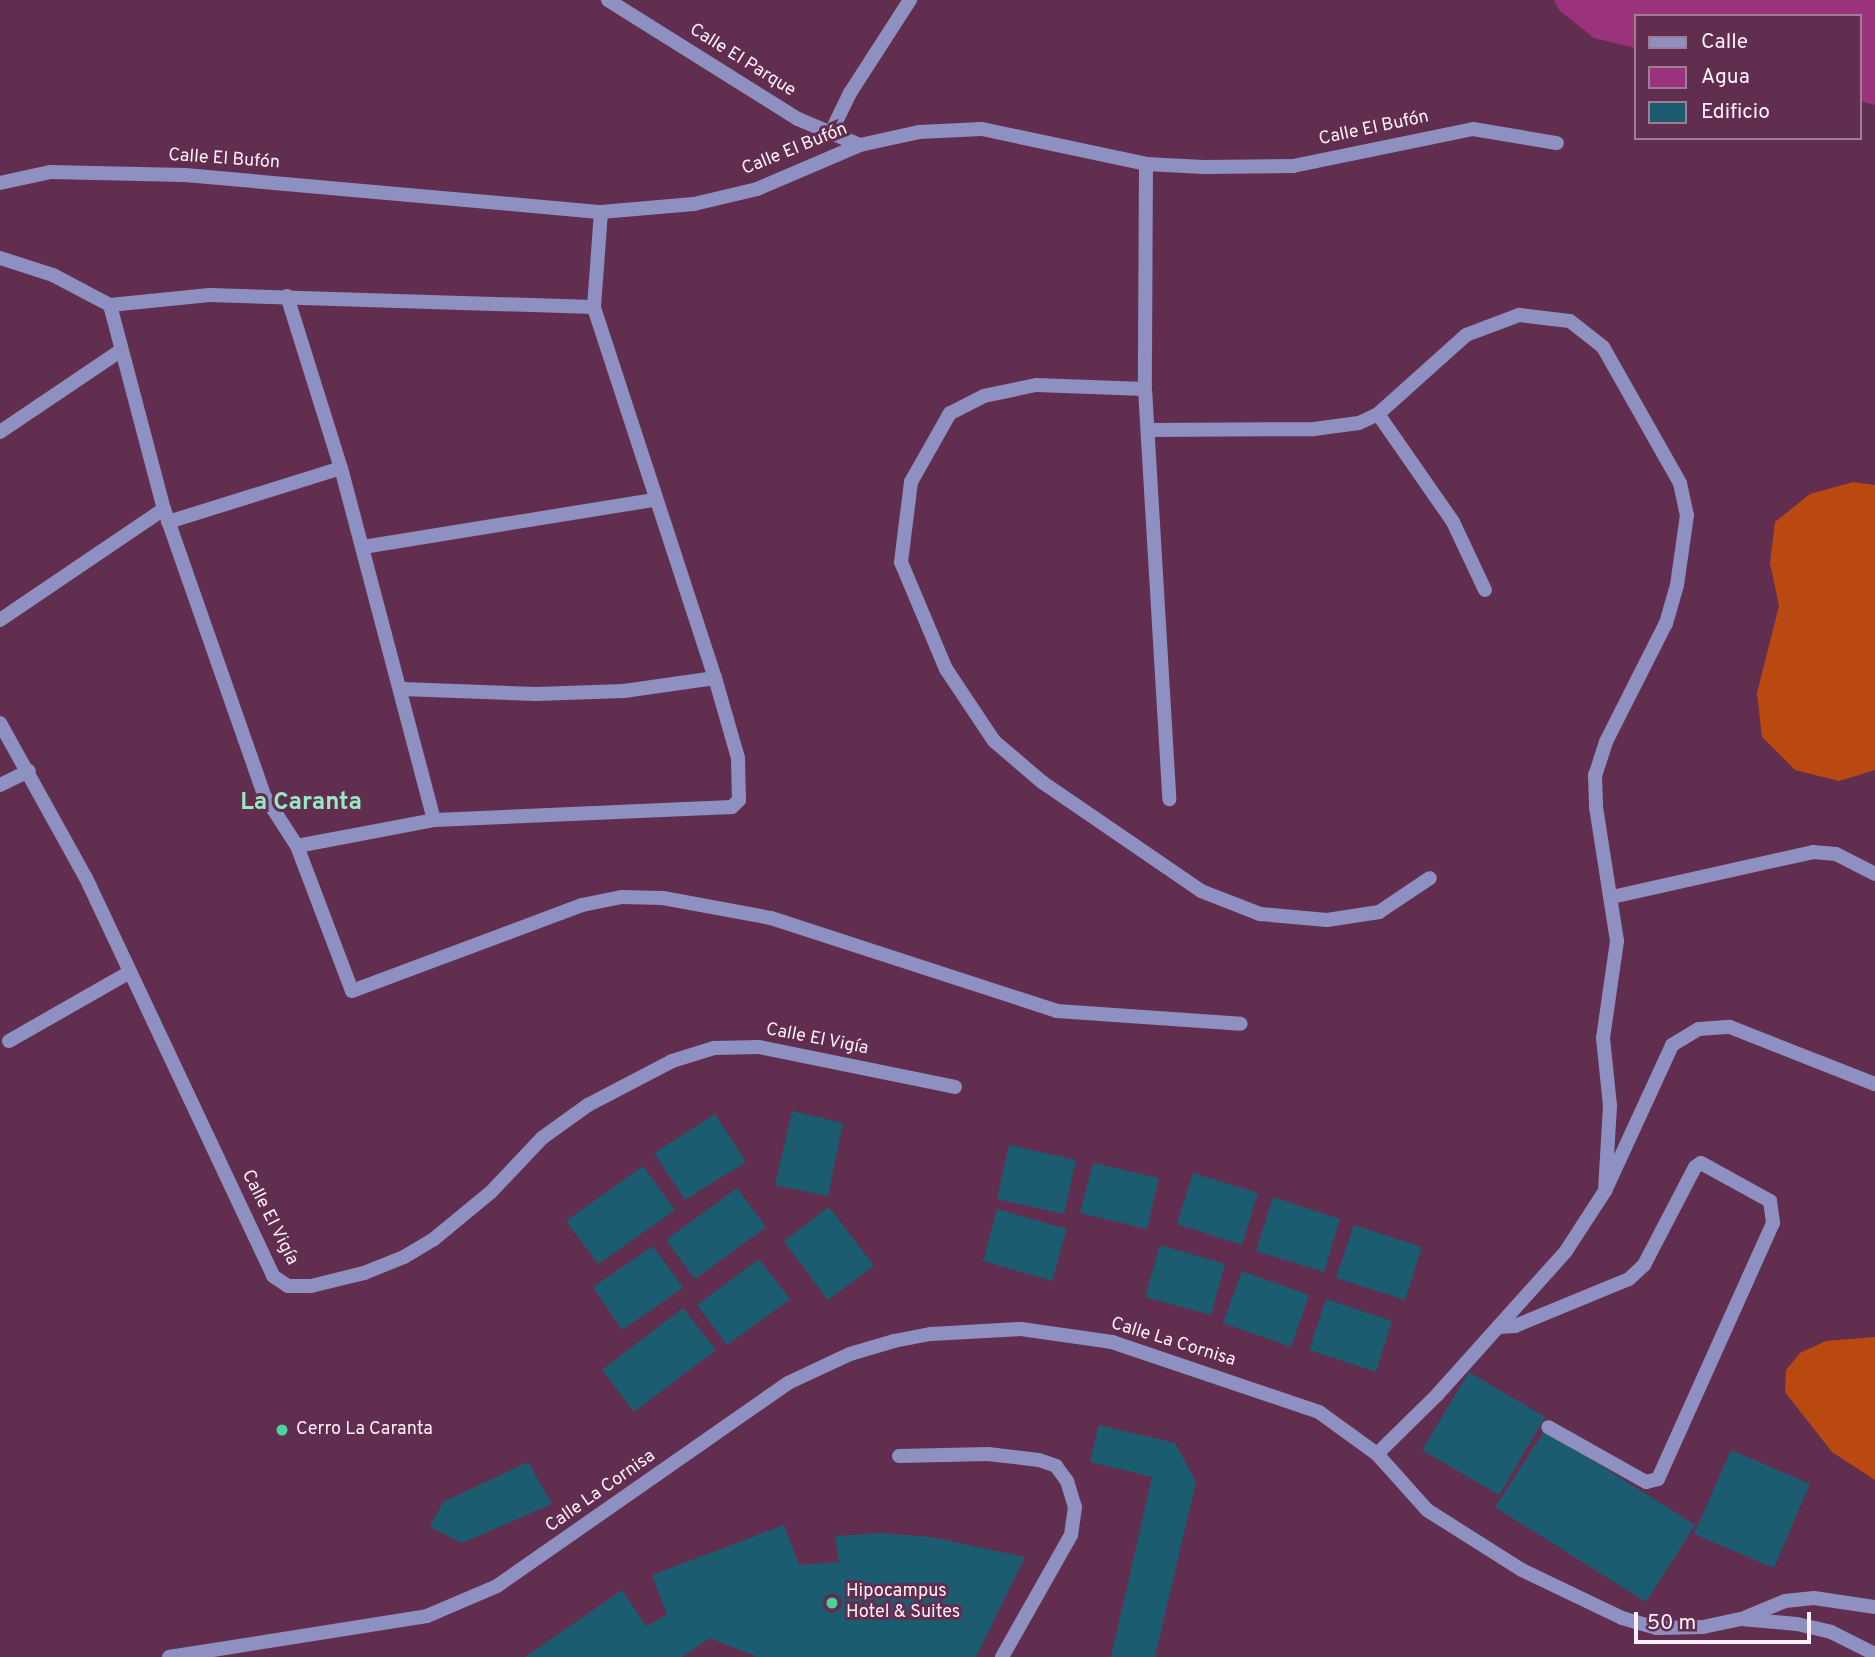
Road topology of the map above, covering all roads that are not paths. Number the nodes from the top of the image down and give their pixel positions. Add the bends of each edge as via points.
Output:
1 (608, 0) edge
2 (910, 0) edge
3 (830, 134) junction
4 (1557, 144) dead end
5 (860, 145) junction
6 (1146, 164) junction
7 (0, 183) edge
8 (601, 212) junction
9 (0, 258) edge
10 (287, 296) junction
11 (110, 305) junction
12 (594, 307) junction
13 (120, 351) junction
14 (1145, 388) junction
15 (1378, 414) junction
16 (1148, 430) junction
17 (0, 432) edge
18 (341, 468) junction
19 (654, 500) junction
20 (166, 516) junction
21 (363, 547) junction
22 (1485, 590) dead end
23 (0, 620) edge
24 (715, 678) junction
25 (402, 689) junction
26 (0, 723) edge
27 (29, 771) junction
28 (0, 785) edge
29 (1169, 799) dead end
30 (434, 820) junction
31 (297, 846) junction
32 (1875, 874) edge
33 (1430, 878) dead end
34 (1612, 897) junction
35 (130, 972) junction
36 (1241, 1024) dead end
37 (9, 1041) dead end
38 (1875, 1084) edge
39 (955, 1087) dead end
40 (1605, 1191) junction
41 (1497, 1327) junction
42 (1548, 1427) dead end
43 (1377, 1454) junction
44 (899, 1456) dead end
45 (1875, 1607) edge
46 (1741, 1619) junction
47 (1875, 1654) edge
48 (169, 1657) edge
49 (1002, 1657) edge

1 - 3 street, Calle El Parque
2 - 3 street via 850,93
3 - 5 street, Calle El Parque
4 - 6 street, Calle El Bufón via 1473,129 1293,166
5 - 6 street, Calle El Bufón via 919,132 982,129
5 - 8 street, Calle El Bufón via 757,189 694,204
6 - 14 street
7 - 8 street, Calle El Bufón via 50,172 185,175
8 - 12 street
9 - 11 street via 53,275
10 - 11 street via 189,296
10 - 12 street
10 - 18 street
11 - 13 street
12 - 19 street
13 - 17 street
13 - 20 street
14 - 16 street
14 - 33 street via 1036,385 984,397 950,413 911,482 901,562 946,669 994,741 1042,782 1201,891 1260,914 1327,920 1379,912
15 - 16 street via 1359,423 1314,429
15 - 22 street via 1453,522
15 - 34 street via 1466,335 1519,315 1570,321 1603,347 1680,483 1687,515 1677,585 1653,655 1606,742 1595,775 1595,807
16 - 29 street
18 - 20 street
18 - 21 street
19 - 21 street
19 - 24 street
20 - 23 street
20 - 31 street via 264,795
21 - 25 street
24 - 25 street via 624,691
24 - 30 street via 738,758 741,789 732,807
25 - 30 street
26 - 27 street, Calle El Vigía
27 - 28 street
27 - 35 street, Calle El Vigía
30 - 31 street
31 - 36 street via 352,991 561,912 622,897 663,898 771,918 1057,1011
32 - 34 street via 1836,854 1813,852
34 - 40 street via 1617,941 1603,1038 1610,1106
35 - 37 street
35 - 39 street, Calle El Vigía via 273,1276 288,1286 311,1286 364,1273 404,1257 491,1192 542,1138 588,1105 672,1061 714,1048 759,1047
38 - 40 street via 1730,1027 1699,1028 1672,1045
40 - 41 street via 1566,1251
41 - 42 street via 1515,1326 1629,1279 1644,1265 1701,1163 1770,1200 1773,1223 1658,1479 1646,1482
41 - 43 street
43 - 46 street, Calle La Cornisa via 1427,1510 1522,1570 1622,1618 1657,1628 1703,1627
43 - 48 street, Calle La Cornisa via 1319,1412 1112,1342 1021,1329 930,1334 850,1354 788,1382 497,1587 427,1616
44 - 49 street via 977,1454 1039,1460 1056,1466 1067,1481 1075,1507 1071,1535
45 - 46 street via 1814,1598 1785,1601
46 - 47 street, Calle La Cornisa via 1831,1632

